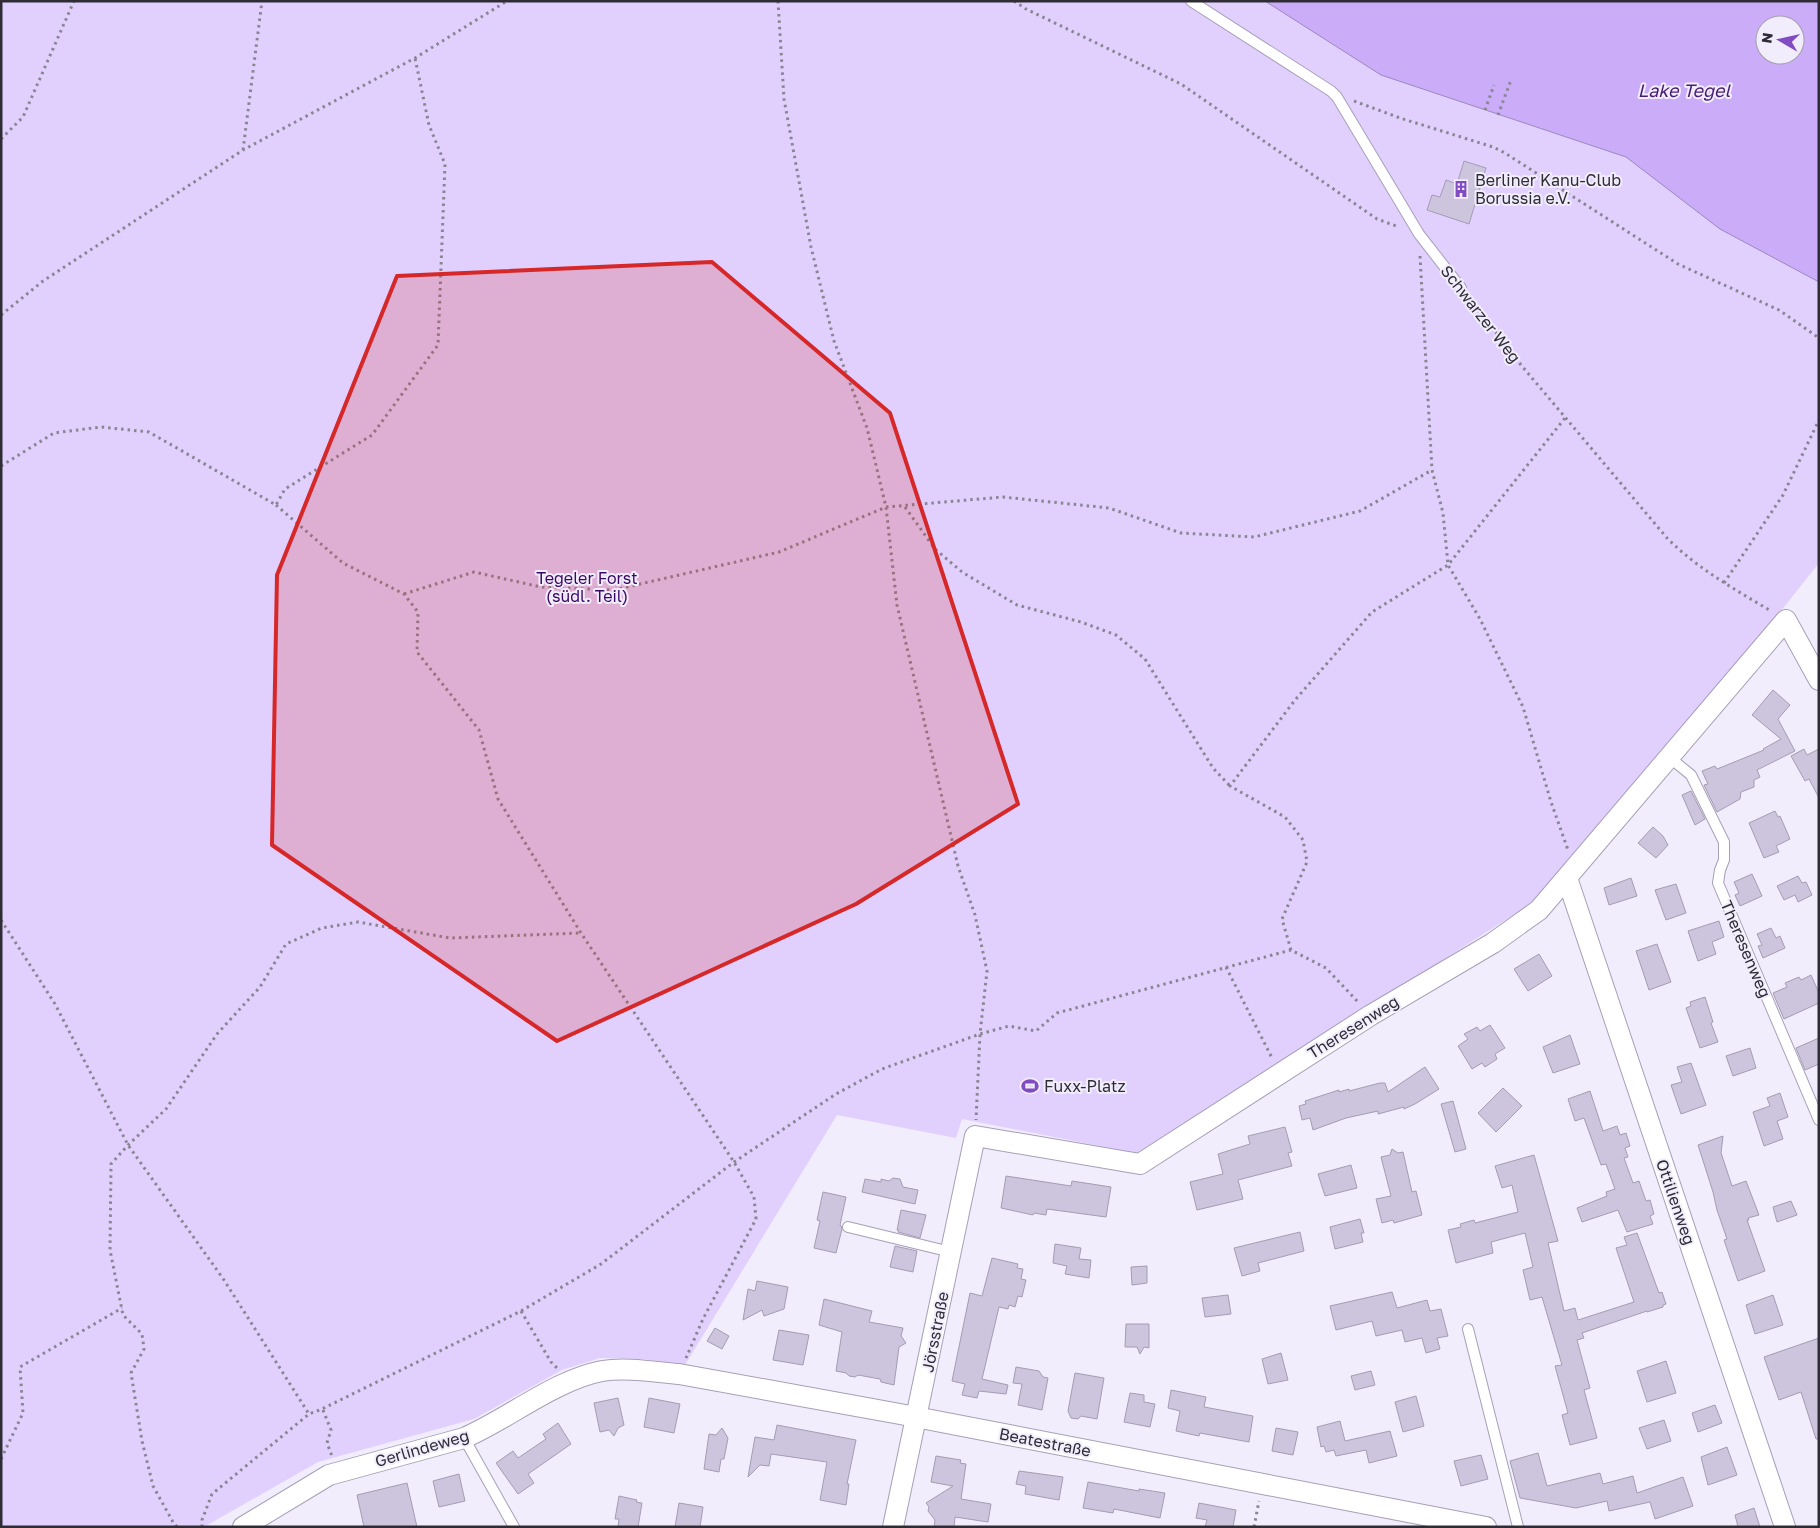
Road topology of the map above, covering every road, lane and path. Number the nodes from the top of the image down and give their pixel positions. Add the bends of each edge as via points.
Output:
1 (74, 1) edge
2 (262, 1) edge
3 (507, 1) edge
4 (778, 1) edge
5 (1014, 1) edge
6 (1191, 1) edge
7 (415, 58) junction
8 (1511, 80) dead end
9 (1494, 85) dead end
10 (1331, 91) junction
11 (1485, 110) dead end
12 (1498, 115) dead end
13 (1, 139) edge
14 (243, 150) junction
15 (1419, 234) junction
16 (1461, 288) joint
17 (1, 315) edge
18 (1819, 338) edge
19 (1565, 418) junction
20 (1819, 420) edge
21 (1, 466) edge
22 (1432, 470) junction
23 (276, 505) junction
24 (905, 506) junction
25 (886, 507) junction
26 (1448, 565) junction
27 (1724, 583) junction
28 (404, 594) junction
29 (1786, 620) junction
30 (1819, 680) edge
31 (1669, 757) junction
32 (1230, 786) junction
33 (1566, 878) junction
34 (1, 920) edge
35 (581, 933) junction
36 (1292, 950) junction
37 (1226, 967) junction
38 (1371, 1015) junction
39 (980, 1034) junction
40 (1279, 1073) junction
41 (1819, 1120) edge
42 (974, 1136) junction
43 (128, 1144) junction
44 (734, 1162) junction
45 (848, 1227) dead end
46 (951, 1252) junction
47 (122, 1308) junction
48 (522, 1311) junction
49 (1468, 1329) dead end
50 (603, 1371) joint
51 (679, 1374) junction
52 (569, 1381) junction
53 (322, 1409) junction
54 (309, 1414) junction
55 (917, 1417) junction
56 (464, 1438) junction
57 (1, 1459) edge
58 (338, 1473) junction
59 (1262, 1483) junction
60 (177, 1527) edge
61 (202, 1527) edge
62 (243, 1527) edge
63 (514, 1527) edge
64 (893, 1527) edge
65 (1254, 1527) edge
66 (1486, 1527) edge
67 (1518, 1527) edge
68 (1785, 1527) edge

1 - 13 path via 23,117
2 - 14 path
3 - 7 path
4 - 25 path via 784,99 811,247 834,341 867,428
5 - 15 path via 1181,84 1377,219
6 - 10 lane, Schwarzer Weg
7 - 14 path
7 - 23 path via 429,125 445,164 438,345 372,435 285,489
8 - 12 path
9 - 11 path
10 - 15 lane, Schwarzer Weg via 1346,109
10 - 18 path via 1505,153 1678,264 1779,310
14 - 17 path via 44,281
15 - 16 lane, Schwarzer Weg
15 - 22 path
16 - 19 path, Schwarzer Weg
19 - 26 path
19 - 27 path, Schwarzer Weg via 1667,538 1694,563
20 - 27 path via 1783,495
21 - 23 path via 54,433 101,427 149,432
22 - 24 path via 1360,511 1254,537 1181,533 1109,508 1003,496
22 - 26 path via 1443,513
23 - 28 path via 344,563
24 - 25 path
24 - 32 path via 935,549 962,572 1017,605 1116,635 1146,659 1213,768
25 - 28 path via 779,552 614,590 541,587 474,572
25 - 39 path via 898,605 958,866 975,915 987,972
26 - 32 path via 1372,612 1295,700
26 - 33 path via 1480,619 1523,707 1569,851
27 - 29 path, Schwarzer Weg
28 - 35 path via 418,612 417,652 479,730 498,799
29 - 30 street
29 - 31 street, Theresenweg
31 - 33 street, Theresenweg
31 - 41 lane, Theresenweg via 1691,775 1724,842 1724,860 1718,883
32 - 36 path via 1285,817 1303,840 1307,862 1282,919
33 - 38 street, Theresenweg via 1539,910 1493,943
33 - 68 street, Ottilienweg
34 - 43 path via 55,1004
35 - 43 path via 450,938 358,922 322,928 286,944 260,987 217,1034 166,1109
35 - 44 path
36 - 37 path
36 - 38 path via 1326,968
37 - 39 path via 1057,1013 1036,1031 1009,1026
37 - 40 path
38 - 40 street, Theresenweg
39 - 42 path
39 - 44 path via 882,1069 836,1094
40 - 42 street, Theresenweg via 1140,1164
42 - 46 street, Jörsstraße
43 - 47 path via 111,1164 110,1250
43 - 54 path via 224,1280
44 - 48 path via 601,1264
44 - 51 path via 754,1197 756,1220 703,1319
45 - 46 lane
46 - 55 street, Jörsstraße
47 - 57 path via 20,1367 23,1413
47 - 60 path via 123,1315 142,1334 144,1349 131,1373 153,1486
48 - 52 path via 551,1362
48 - 53 path
49 - 67 lane
50 - 51 street, Beatestraße via 642,1370
50 - 52 street, Gerlindeweg
51 - 55 street, Beatestraße
52 - 56 street, Gerlindeweg
53 - 54 path
53 - 58 path via 331,1430 327,1443
54 - 61 path via 212,1494
55 - 59 street, Beatestraße
55 - 64 street, Jörsstraße
56 - 58 street, Gerlindeweg
56 - 63 lane
58 - 62 street, Gerlindeweg via 329,1475
59 - 65 path
59 - 66 street, Beatestraße

